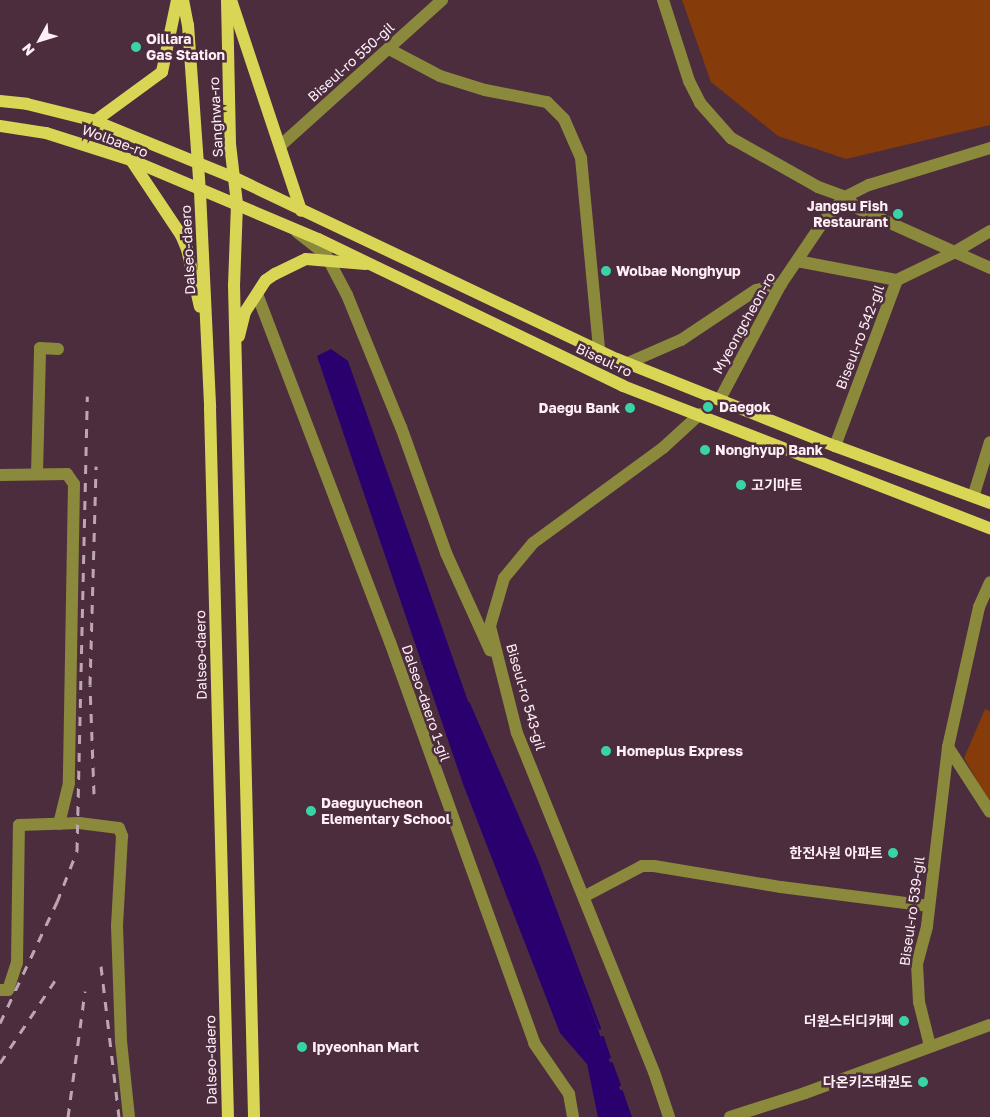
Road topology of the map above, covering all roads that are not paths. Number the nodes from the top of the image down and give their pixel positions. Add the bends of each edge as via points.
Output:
1 (177, 0) edge
2 (183, 0) edge
3 (227, 0) edge
4 (231, 0) edge
5 (442, 0) edge
6 (663, 0) edge
7 (389, 49) junction
8 (0, 101) edge
9 (96, 121) junction
10 (0, 126) edge
11 (280, 146) junction
12 (990, 148) edge
13 (131, 160) junction
14 (198, 162) junction
15 (235, 178) junction
16 (200, 192) junction
17 (215, 197) joint
18 (845, 197) junction
19 (237, 204) junction
20 (301, 211) junction
21 (296, 231) junction
22 (990, 231) edge
23 (953, 253) junction
24 (797, 261) junction
25 (332, 263) junction
26 (372, 265) junction
27 (990, 268) edge
28 (897, 280) junction
29 (781, 284) junction
30 (257, 294) junction
31 (207, 339) junction
32 (58, 349) dead end
33 (599, 350) junction
34 (235, 352) junction
35 (628, 363) junction
36 (720, 399) junction
37 (700, 414) junction
38 (990, 442) edge
39 (835, 446) junction
40 (37, 474) junction
41 (0, 475) edge
42 (974, 494) junction
43 (990, 503) edge
44 (990, 528) edge
45 (990, 582) edge
46 (504, 679) junction
47 (948, 747) junction
48 (990, 812) edge
49 (59, 824) junction
50 (589, 894) dead end
51 (929, 906) junction
52 (0, 990) edge
53 (990, 1025) edge
54 (930, 1046) junction
55 (129, 1117) edge
56 (228, 1117) edge
57 (254, 1117) edge
58 (573, 1117) edge
59 (669, 1117) edge
60 (730, 1117) edge

1 - 9 main road, Wolbae-ro via 162,72
2 - 14 main road, Sanghwa-ro via 188,25
3 - 15 main road, Sanghwa-ro via 230,144
4 - 11 main road
5 - 7 street, Biseul-ro 550-gil
6 - 18 street via 689,81 700,104 714,121 751,151
7 - 11 street, Biseul-ro 550-gil
7 - 33 street, Biseul-ro via 440,76 485,90 547,102 564,119 581,158
8 - 9 main road, Wolbae-ro via 28,104
9 - 14 main road, Wolbae-ro
10 - 13 main road, Wolbae-ro via 46,133
11 - 20 main road
12 - 18 street, Myeongcheon-ro via 869,185
13 - 16 main road, Wolbae-ro
13 - 31 main road via 188,249
14 - 15 main road, Wolbae-ro
14 - 16 main road, Sanghwa-ro
15 - 19 main road, Sanghwa-ro
15 - 20 main road, Biseul-ro
16 - 17 main road, Wolbae-ro
16 - 31 main road, Dalseo-daero
17 - 19 main road, Biseul-ro
18 - 23 street via 859,209
18 - 24 street, Myeongcheon-ro via 823,222
19 - 21 main road, Biseul-ro
19 - 34 main road, Sanghwa-ro
20 - 33 main road, Biseul-ro
21 - 25 street
21 - 26 main road, Biseul-ro
22 - 23 street, Biseul-ro 542-gil
23 - 27 street
23 - 28 street, Biseul-ro 542-gil
24 - 28 street
24 - 29 street, Myeongcheon-ro
25 - 26 main road
25 - 30 main road via 306,259 266,280
25 - 46 street via 401,427 468,605
26 - 37 main road, Biseul-ro via 623,386
28 - 39 street, Biseul-ro 542-gil
29 - 35 street via 756,290 681,340
29 - 36 street, Myeongcheon-ro
30 - 34 main road via 245,312
30 - 58 street, Dalseo-daero 1-gil via 390,642 534,1043 569,1094
31 - 56 main road, Dalseo-daero
32 - 40 street via 40,348
33 - 35 main road, Biseul-ro
34 - 57 main road
35 - 36 main road, Biseul-ro
36 - 39 main road, Biseul-ro
37 - 44 main road, Biseul-ro
37 - 46 street, Biseul-ro 543-gil via 664,447 533,544 504,578 490,626
38 - 42 street
39 - 42 main road, Biseul-ro
40 - 41 street
40 - 49 street via 67,474 74,484 69,783
42 - 43 main road, Biseul-ro
45 - 47 street, Biseul-ro 539-gil via 979,607
46 - 59 street, Biseul-ro 543-gil via 517,733 654,1072
47 - 48 street
47 - 51 street, Biseul-ro 539-gil
49 - 52 street via 19,825 17,963 8,990
49 - 55 street via 108,824 119,828 122,836 116,926 121,1041
50 - 51 street via 642,866 654,866 781,887
51 - 54 street, Biseul-ro 539-gil via 917,964 919,1002
53 - 54 street
54 - 60 street

